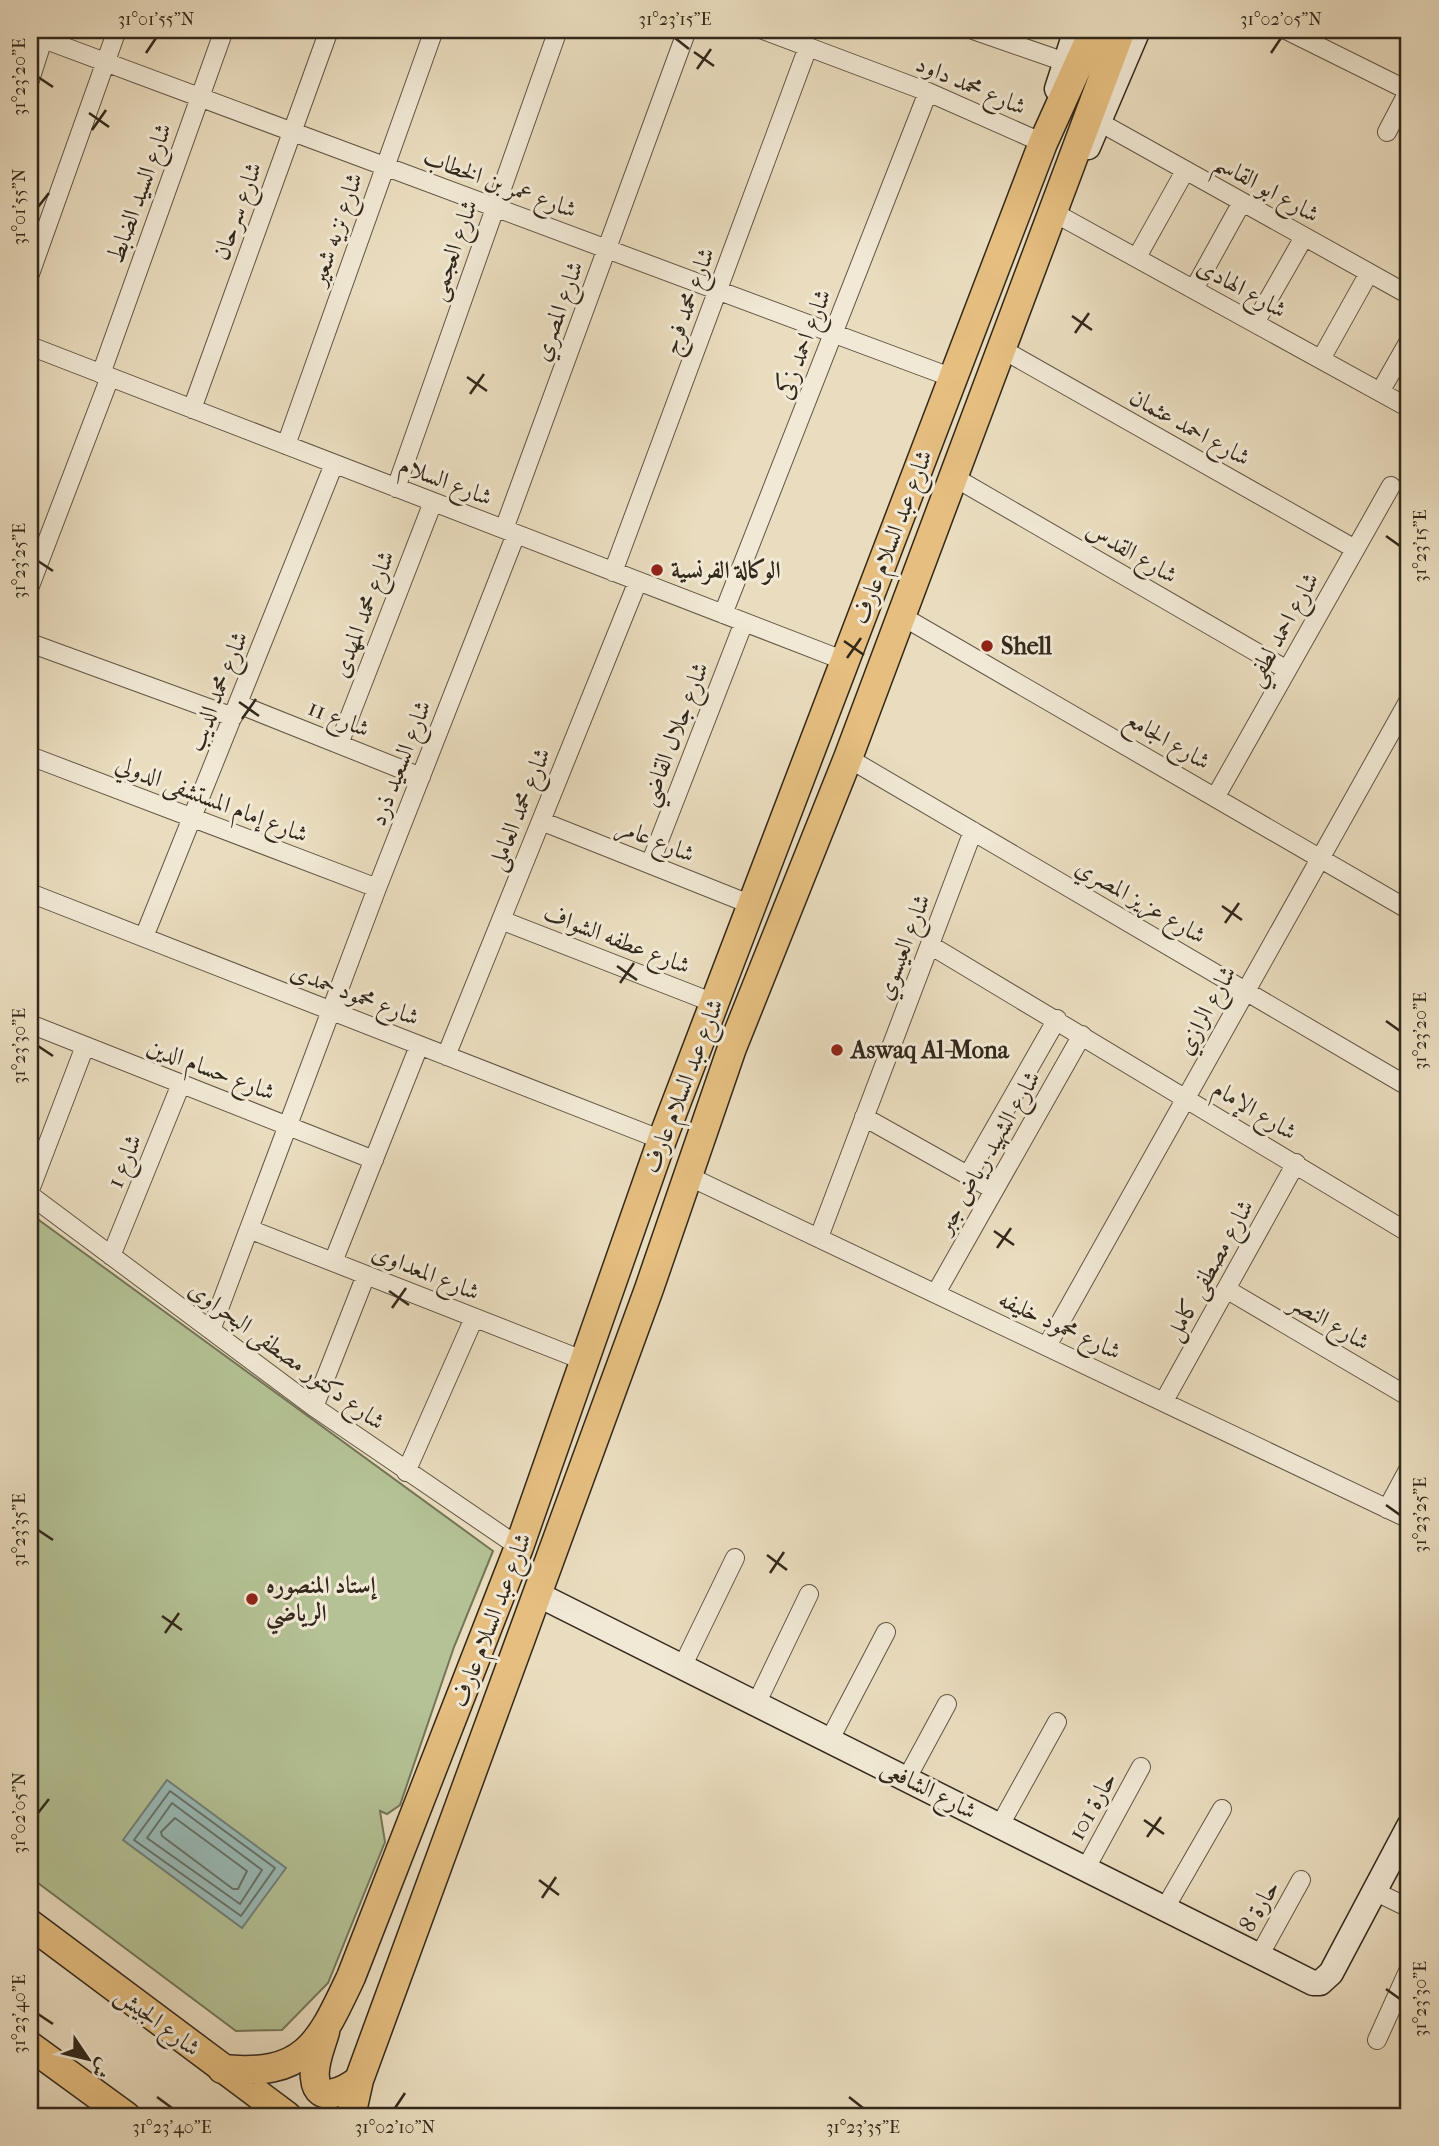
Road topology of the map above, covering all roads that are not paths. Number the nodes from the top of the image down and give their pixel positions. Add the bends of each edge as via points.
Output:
1 (117, 30) edge
2 (224, 30) edge
3 (330, 30) edge
4 (434, 30) edge
5 (558, 30) edge
6 (687, 30) edge
7 (763, 30) edge
8 (974, 30) edge
9 (1076, 30) edge
10 (1094, 30) edge
11 (1121, 30) edge
12 (1138, 30) edge
13 (1286, 30) edge
14 (40, 34) edge
15 (806, 40) edge
16 (105, 62) junction
17 (1065, 62) junction
18 (30, 80) edge
19 (1409, 90) edge
20 (928, 92) junction
21 (200, 97) junction
22 (1101, 123) junction
23 (292, 131) junction
24 (1387, 132) dead end
25 (1043, 142) junction
26 (384, 166) junction
27 (1185, 171) junction
28 (1055, 201) junction
29 (1242, 202) junction
30 (494, 207) junction
31 (1304, 237) junction
32 (607, 249) junction
33 (1137, 257) junction
34 (1369, 273) junction
35 (30, 274) edge
36 (1194, 289) junction
37 (718, 290) junction
38 (1409, 295) edge
39 (1255, 323) junction
40 (833, 333) junction
41 (1409, 341) edge
42 (30, 346) edge
43 (1000, 348) junction
44 (1321, 359) junction
45 (105, 375) junction
46 (953, 378) junction
47 (1380, 392) junction
48 (1409, 408) edge
49 (192, 409) junction
50 (286, 445) junction
51 (334, 464) junction
52 (952, 476) junction
53 (1391, 486) dead end
54 (396, 488) junction
55 (433, 502) junction
56 (510, 532) junction
57 (1355, 549) junction
58 (613, 572) junction
59 (638, 581) junction
60 (30, 586) edge
61 (723, 614) junction
62 (900, 615) junction
63 (744, 622) junction
64 (30, 643) edge
65 (845, 661) junction
66 (1287, 670) junction
67 (1409, 700) edge
68 (235, 710) junction
69 (340, 744) junction
70 (30, 756) edge
71 (848, 758) junction
72 (421, 777) junction
73 (1216, 796) junction
74 (192, 817) junction
75 (541, 821) junction
76 (973, 831) junction
77 (1320, 858) junction
78 (650, 864) junction
79 (377, 888) junction
80 (30, 893) edge
81 (752, 905) junction
82 (1409, 910) edge
83 (501, 920) junction
84 (144, 937) junction
85 (930, 944) junction
86 (1245, 990) junction
87 (714, 1003) junction
88 (330, 1011) junction
89 (1057, 1019) junction
90 (30, 1024) edge
91 (1082, 1035) junction
92 (85, 1046) junction
93 (419, 1046) junction
94 (446, 1056) junction
95 (181, 1084) junction
96 (1409, 1087) edge
97 (1186, 1096) junction
98 (864, 1117) junction
99 (287, 1126) junction
100 (662, 1140) junction
101 (374, 1160) junction
102 (1296, 1163) junction
103 (968, 1175) junction
104 (688, 1176) junction
105 (994, 1190) junction
106 (30, 1193) edge
107 (249, 1229) junction
108 (1409, 1233) edge
109 (819, 1237) junction
110 (111, 1256) junction
111 (333, 1262) junction
112 (366, 1275) junction
113 (1226, 1289) junction
114 (936, 1293) junction
115 (474, 1318) junction
116 (211, 1330) junction
117 (1047, 1346) junction
118 (585, 1361) junction
119 (1409, 1397) edge
120 (1164, 1401) junction
121 (314, 1407) junction
122 (1409, 1468) edge
123 (406, 1472) junction
124 (1387, 1509) junction
125 (1409, 1519) edge
126 (519, 1547) junction
127 (735, 1559) dead end
128 (537, 1594) junction
129 (809, 1594) dead end
130 (886, 1632) dead end
131 (683, 1665) junction
132 (757, 1702) junction
133 (947, 1704) dead end
134 (1056, 1722) dead end
135 (830, 1739) junction
136 (1141, 1768) dead end
137 (907, 1778) junction
138 (1222, 1809) dead end
139 (1000, 1825) junction
140 (1409, 1826) edge
141 (1086, 1868) junction
142 (1301, 1880) dead end
143 (1374, 1891) junction
144 (1165, 1908) junction
145 (1409, 1908) edge
146 (33, 1929) edge
147 (1259, 1956) junction
148 (1409, 1969) edge
149 (30, 2025) edge
150 (325, 2029) junction
151 (1377, 2040) dead end
152 (30, 2046) edge
153 (60, 2069) junction
154 (222, 2069) junction
155 (359, 2080) junction
156 (126, 2116) edge
157 (287, 2116) edge
158 (351, 2116) edge

1 - 16 street
2 - 21 street, شارع السيد الضابط
3 - 23 street, شارع سرحان
4 - 26 street, شارع نزيه شعير
5 - 30 street, شارع العجمى
6 - 32 street, شارع المصري
7 - 15 street, شارع محمد داود
8 - 17 street
9 - 17 street, شارع عبد السلام عارف
10 - 25 main road
11 - 28 main road
12 - 22 street, شارع عبد السلام عارف
13 - 19 street
14 - 16 street, شارع عمر بن الخطاب
14 - 18 street
15 - 20 street, شارع محمد داود
15 - 37 street, شارع محمد فرج
16 - 21 street, شارع عمر بن الخطاب
16 - 35 street
17 - 25 street, شارع عبد السلام عارف
19 - 24 street
20 - 25 street, شارع محمد داود
20 - 40 street, شارع احمد زكى
21 - 23 street, شارع عمر بن الخطاب
21 - 45 street, شارع السيد الضابط
22 - 27 street, شارع ابو القاسم
22 - 28 street, شارع عبد السلام عارف
23 - 26 street, شارع عمر بن الخطاب
23 - 49 street, شارع سرحان
25 - 46 main road, شارع عبد السلام عارف
26 - 30 street, شارع عمر بن الخطاب
26 - 50 street, شارع نزيه شعير
27 - 29 street, شارع ابو القاسم
27 - 33 street
28 - 33 street, شارع الهادى
28 - 43 main road, شارع عبد السلام عارف
29 - 31 street, شارع ابو القاسم
29 - 36 street
30 - 32 street, شارع عمر بن الخطاب
30 - 54 street, شارع العجمى
31 - 34 street, شارع ابو القاسم
31 - 39 street
32 - 37 street, شارع عمر بن الخطاب
32 - 56 street, شارع المصري
33 - 36 street, شارع الهادى
34 - 38 street, شارع ابو القاسم
34 - 44 street
36 - 39 street, شارع الهادى
37 - 40 street, شارع عمر بن الخطاب
37 - 58 street, شارع محمد فرج
39 - 44 street, شارع الهادى
40 - 46 street, شارع عمر بن الخطاب
40 - 61 street, شارع احمد زكى
41 - 47 street
42 - 45 street, شارع السلام
43 - 52 main road, شارع عبد السلام عارف
43 - 57 street, شارع احمد عثمان
44 - 47 street, شارع الهادى
45 - 49 street, شارع السلام
45 - 60 street, شارع السيد الضابط
46 - 65 main road, شارع عبد السلام عارف
47 - 48 street, شارع الهادى
49 - 50 street, شارع السلام
50 - 51 street, شارع السلام
51 - 54 street, شارع السلام
51 - 68 street, شارع محمد الديب
52 - 62 main road, شارع عبد السلام عارف
52 - 66 street, شارع القدس
53 - 57 street, شارع احمد لطفي
54 - 55 street, شارع السلام
55 - 56 street, شارع السلام
55 - 69 street, شارع محمد المهدى
56 - 58 street, شارع السلام
56 - 72 street, شارع السعيد ذرد
57 - 66 street, شارع احمد لطفي
58 - 59 street, شارع السلام
59 - 61 street, شارع السلام
59 - 75 street, شارع محمد العاملى
61 - 63 street, شارع السلام
62 - 71 main road, شارع عبد السلام عارف
62 - 73 street, شارع الجامع
63 - 65 street, شارع السلام
63 - 78 street, شارع جلال القاضي
64 - 68 street, شارع 11
65 - 81 main road, شارع عبد السلام عارف
66 - 73 street, شارع احمد لطفي
67 - 77 street, شارع الرازي
68 - 69 street, شارع 11
68 - 74 street, شارع محمد الديب
69 - 72 street, شارع 11
70 - 74 street, شارع إمام المستشفى الدولي
71 - 76 street, شارع عزيز المصري
71 - 104 main road, شارع عبد السلام عارف via 732,1048
72 - 79 street, شارع السعيد ذرد
73 - 77 street, شارع الجامع
74 - 79 street, شارع إمام المستشفى الدولي
74 - 84 street, شارع محمد الديب
75 - 78 street, شارع عامر
75 - 83 street, شارع محمد العاملى
76 - 85 street, شارع العيسوي
76 - 86 street, شارع عزيز المصري
77 - 82 street, شارع الجامع
77 - 86 street, شارع الرازي
78 - 81 street, شارع عامر
79 - 88 street, شارع السعيد ذرد
80 - 84 street, شارع محمود حمدى
81 - 87 main road, شارع عبد السلام عارف
83 - 87 street, شارع عطفه الشواف
83 - 94 street, شارع محمد العاملى
84 - 88 street, شارع محمود حمدى
85 - 89 street, شارع الإمام
85 - 98 street, شارع العيسوي
86 - 96 street, شارع عزيز المصري
86 - 97 street, شارع الرازي
87 - 100 main road, شارع عبد السلام عارف
88 - 93 street, شارع محمود حمدى
88 - 99 street, شارع السعيد ذرد
89 - 91 street, شارع الإمام
89 - 103 street, شارع الشهيد رياض جبر
90 - 92 street, شارع حسام الدين
91 - 97 street, شارع الإمام
91 - 105 street, شارع الشهيد رياض جبر
92 - 95 street, شارع حسام الدين
92 - 106 street
93 - 94 street, شارع محمود حمدى
93 - 101 street
94 - 100 street, شارع محمود حمدى
95 - 99 street, شارع حسام الدين
95 - 110 street, شارع 1
97 - 102 street, شارع الإمام
97 - 117 street, شارع الرازي
98 - 103 street
98 - 109 street, شارع العيسوي
99 - 101 street, شارع حسام الدين
99 - 107 street, شارع السعيد ذرد
100 - 118 main road, شارع عبد السلام عارف
101 - 111 street
102 - 108 street, شارع الإمام
102 - 113 street, شارع مصطفى كامل
103 - 105 street
104 - 109 street, شارع محمود خليفه
104 - 128 main road, شارع عبد السلام عارف
105 - 114 street, شارع الشهيد رياض جبر
106 - 110 street, شارع دكتور مصطفى البحراوى
107 - 111 street, شارع المعداوى
107 - 116 street, شارع السعيد ذرد
109 - 114 street, شارع محمود خليفه
110 - 116 street, شارع دكتور مصطفى البحراوى
111 - 112 street, شارع المعداوى
112 - 115 street, شارع المعداوى
112 - 121 street
113 - 119 street, شارع النصر
113 - 120 street, شارع مصطفى كامل
114 - 117 street, شارع محمود خليفه
115 - 118 street, شارع المعداوى
115 - 123 street
116 - 121 street, شارع دكتور مصطفى البحراوى
117 - 120 street, شارع محمود خليفه
118 - 126 main road, شارع عبد السلام عارف
120 - 124 street, شارع محمود خليفه
121 - 123 street, شارع دكتور مصطفى البحراوى
122 - 124 street
123 - 126 street, شارع دكتور مصطفى البحراوى
124 - 125 street, شارع محمود خليفه
126 - 150 main road, شارع عبد السلام عارف via 363,1948
127 - 131 street
128 - 131 street, شارع الشافعى
128 - 155 main road, شارع عبد السلام عارف
129 - 132 street
130 - 135 street
131 - 132 street, شارع الشافعى
132 - 135 street, شارع الشافعى
133 - 137 street
134 - 139 street
135 - 137 street, شارع الشافعى
136 - 141 street, حارة 101
137 - 139 street, شارع الشافعى
138 - 144 street
139 - 141 street, شارع الشافعى
140 - 143 street
141 - 144 street, شارع الشافعى
142 - 147 street, حارة 8
143 - 145 street
143 - 147 street, شارع الشافعى via 1331,1973 1320,1983
144 - 147 street, شارع الشافعى
146 - 154 main road, شارع الجيش
148 - 151 street
149 - 153 main road
150 - 154 main road, شارع عبد السلام عارف via 296,2060 275,2070
150 - 155 main road via 315,2070 319,2088 337,2095
152 - 153 main road
153 - 156 main road
154 - 157 main road, شارع الجيش
155 - 158 main road, شارع عبد السلام عارف

